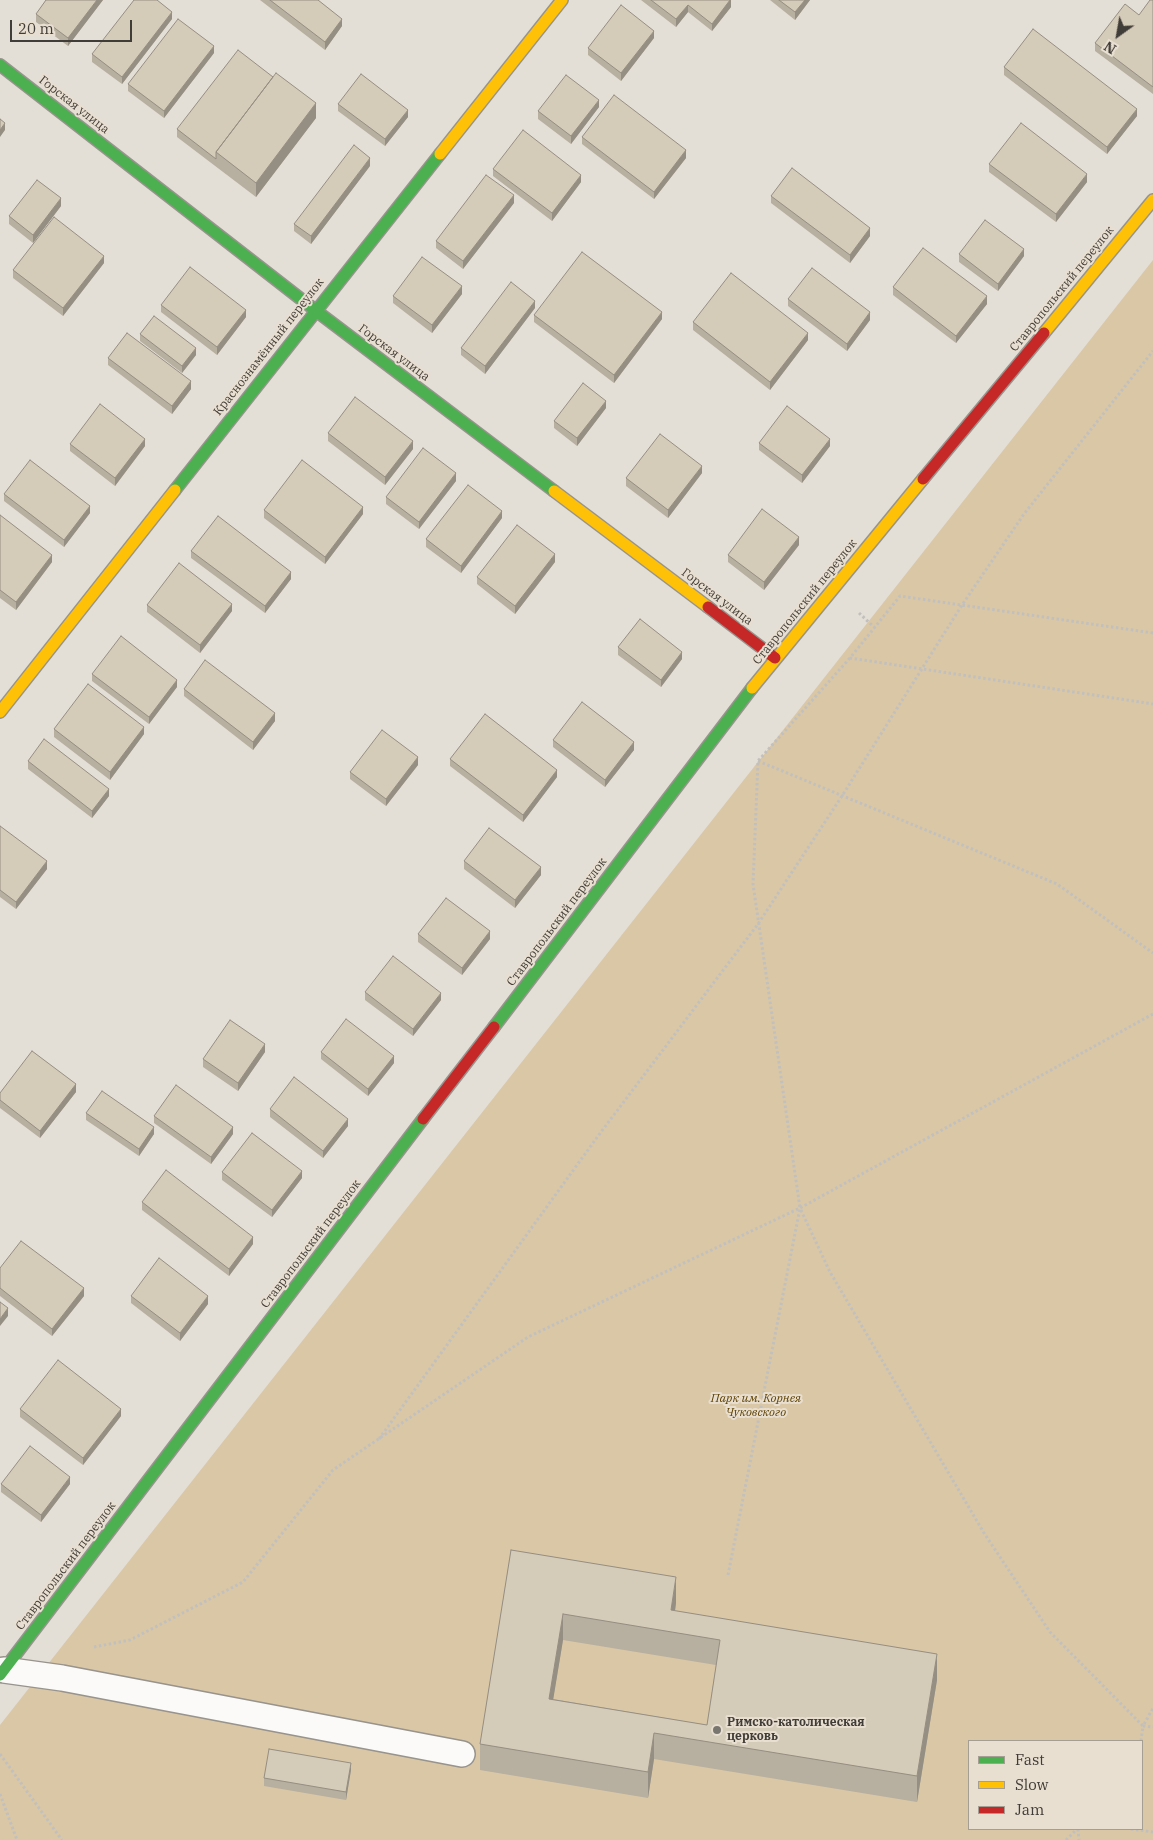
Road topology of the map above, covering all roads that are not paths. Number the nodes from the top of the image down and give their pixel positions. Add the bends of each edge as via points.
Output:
1 (562, 0) edge
2 (0, 65) edge
3 (1153, 200) edge
4 (316, 310) junction
5 (775, 658) junction
6 (0, 712) edge
7 (2, 1672) edge
8 (462, 1754) dead end

1 - 4 street, Краснознамённый переулок
2 - 4 street, Горская улица
3 - 5 street, Ставропольский переулок
4 - 5 street, Горская улица
4 - 6 street, Краснознамённый переулок
5 - 7 street, Ставропольский переулок
7 - 8 lane via 46,1676

